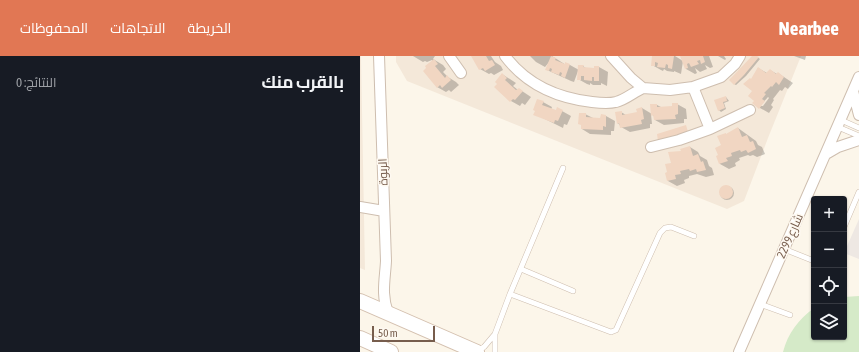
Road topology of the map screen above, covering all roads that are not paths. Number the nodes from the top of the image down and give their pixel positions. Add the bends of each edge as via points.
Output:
1 (379, 56) edge
2 (449, 56) edge
3 (505, 56) edge
4 (611, 56) edge
5 (740, 56) edge
6 (461, 73) dead end
7 (859, 76) edge
8 (693, 87) junction
9 (643, 88) junction
10 (853, 91) junction
11 (750, 110) dead end
12 (859, 115) edge
13 (839, 124) junction
14 (859, 128) edge
15 (710, 129) junction
16 (859, 136) edge
17 (859, 140) edge
18 (651, 146) dead end
19 (826, 154) junction
20 (564, 168) dead end
21 (859, 192) edge
22 (360, 207) edge
23 (384, 211) junction
24 (847, 220) edge
25 (694, 236) dead end
26 (784, 249) junction
27 (811, 260) edge
28 (521, 269) junction
29 (383, 288) junction
30 (573, 291) dead end
31 (510, 294) junction
32 (363, 302) edge
33 (760, 304) junction
34 (388, 313) junction
35 (790, 315) dead end
36 (495, 334) junction
37 (360, 338) edge
38 (391, 352) edge
39 (477, 352) edge
40 (495, 352) edge
41 (738, 352) edge

1 - 23 street, الربوة
2 - 6 street
3 - 9 street via 533,83 567,98 616,102
4 - 9 street
5 - 8 street via 722,77
7 - 10 street, شارع 2299
8 - 9 street via 670,90
8 - 15 street
10 - 12 street
10 - 13 street, شارع 2299
11 - 15 street
13 - 14 lane
13 - 16 lane
13 - 19 street, شارع 2299
15 - 18 street via 680,140
17 - 19 street
19 - 26 street, شارع 2299
20 - 28 lane
21 - 24 lane
22 - 23 street
23 - 29 street, الربوة via 386,261
25 - 31 lane via 671,227 665,228 616,330 610,332
26 - 27 lane
26 - 33 street, شارع 2299
28 - 30 lane
28 - 31 lane
29 - 32 street
29 - 34 street, الربوة
31 - 36 lane
32 - 34 street
33 - 35 lane
33 - 41 street, شارع 2299
34 - 39 street
36 - 39 lane
36 - 40 lane
37 - 38 street

